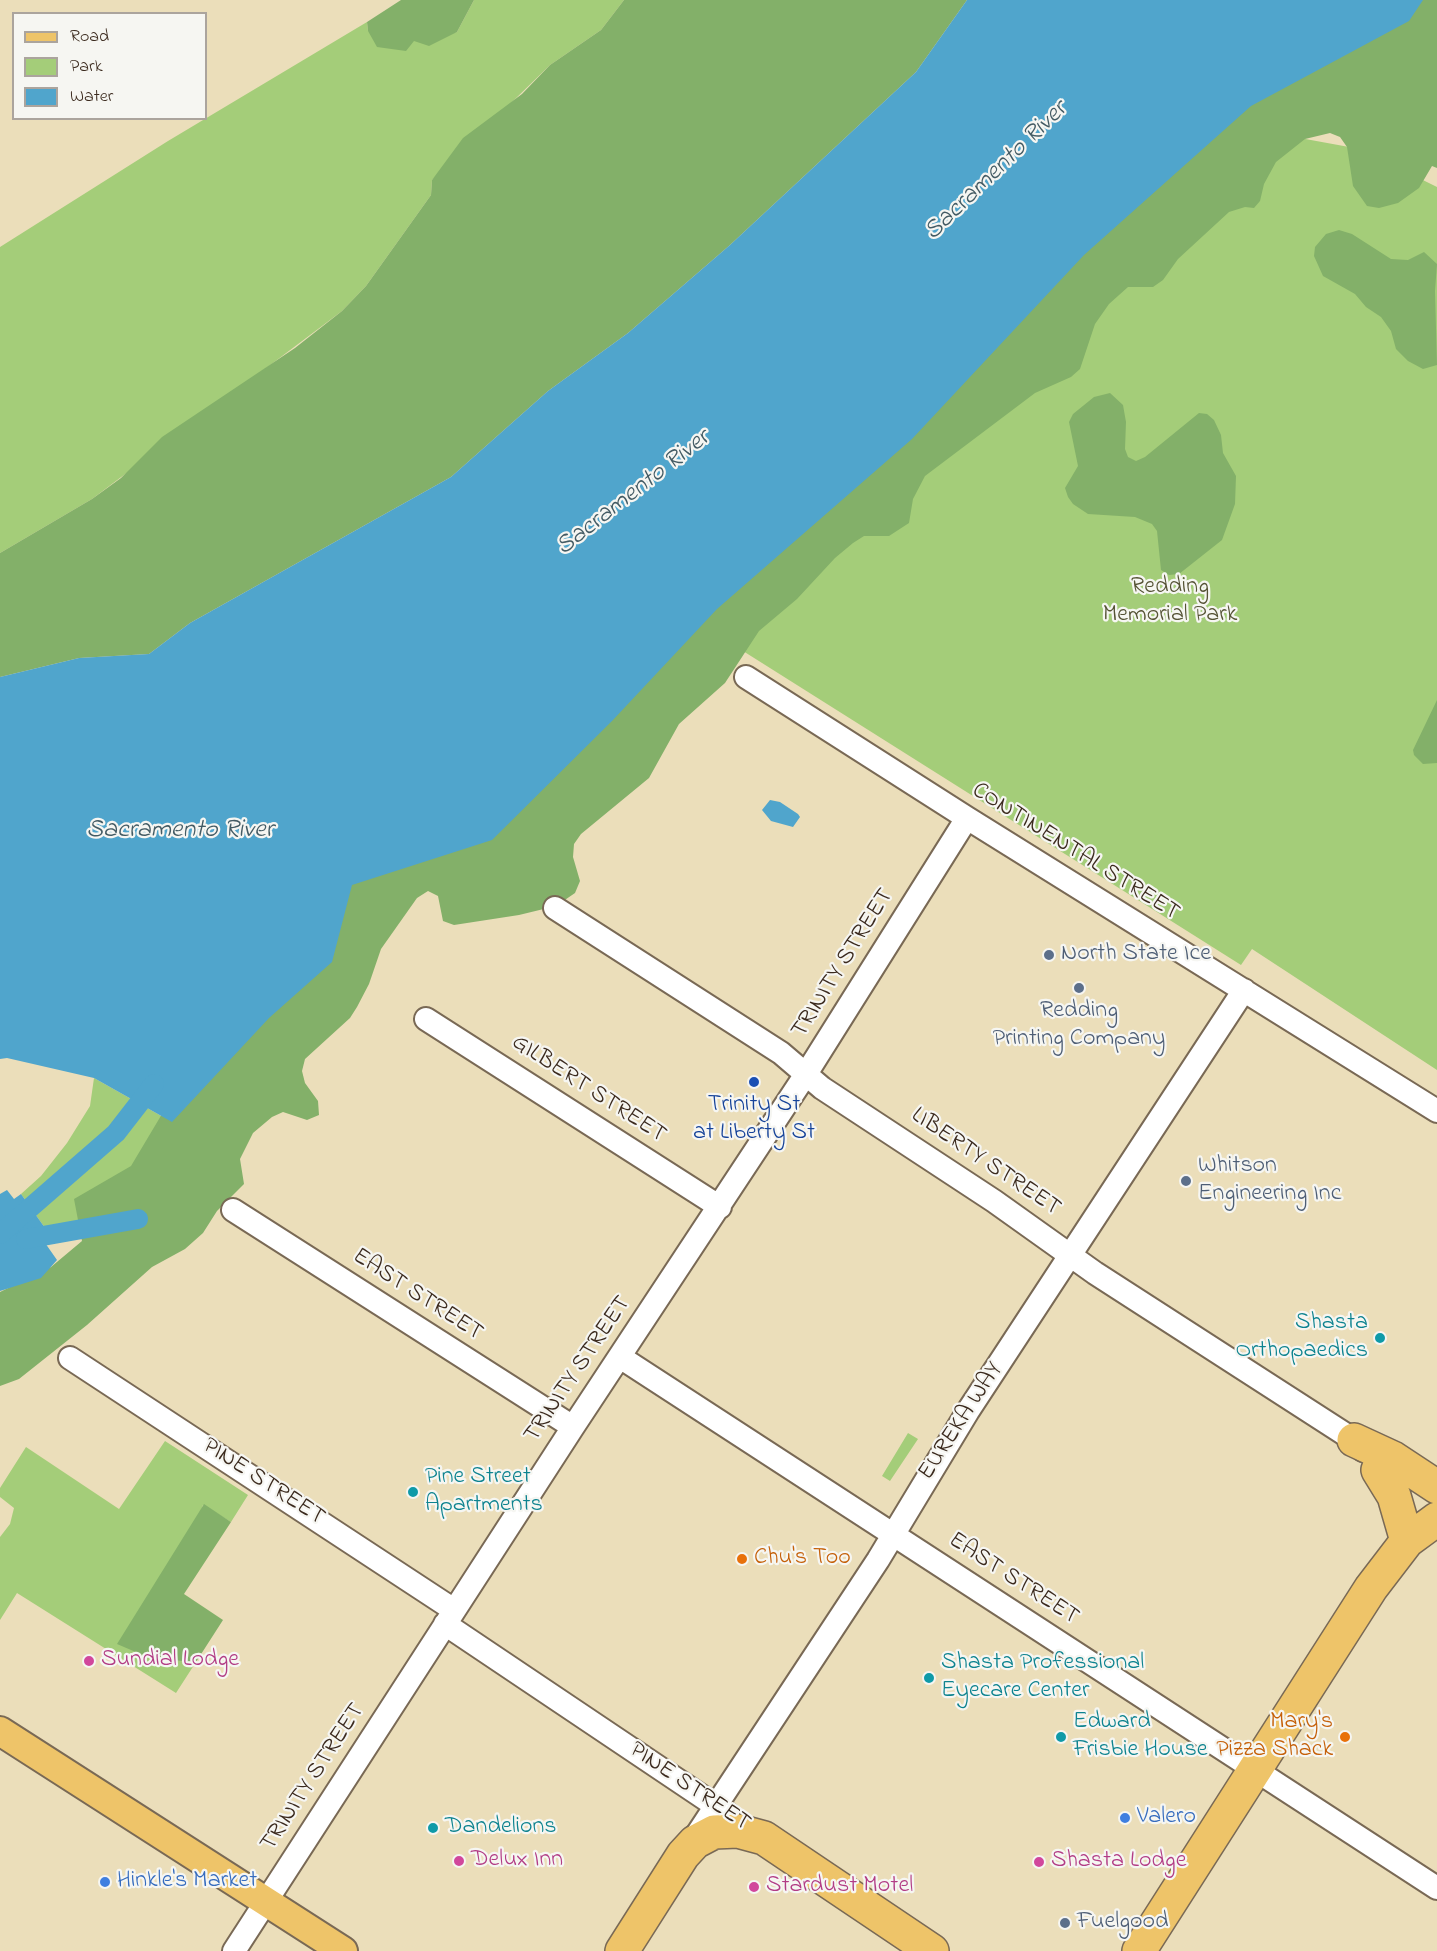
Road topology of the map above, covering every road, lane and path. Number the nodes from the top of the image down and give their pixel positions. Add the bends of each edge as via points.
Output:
1 (747, 677) dead end
2 (967, 818) junction
3 (555, 908) dead end
4 (1244, 990) junction
5 (426, 1019) dead end
6 (806, 1074) junction
7 (1437, 1111) edge
8 (720, 1207) junction
9 (233, 1210) dead end
10 (1070, 1255) junction
11 (620, 1357) junction
12 (70, 1358) dead end
13 (573, 1427) junction
14 (1354, 1440) junction
15 (1378, 1470) joint
16 (1437, 1487) edge
17 (1425, 1529) edge
18 (892, 1534) junction
19 (450, 1617) junction
20 (0, 1731) edge
21 (1255, 1768) junction
22 (716, 1806) junction
23 (764, 1838) junction
24 (683, 1855) junction
25 (1437, 1888) edge
26 (267, 1900) junction
27 (234, 1951) edge
28 (343, 1951) edge
29 (622, 1951) edge
30 (932, 1951) edge
31 (1139, 1951) edge

1 - 2 street, CONTINENTAL STREET
2 - 4 street, CONTINENTAL STREET
2 - 6 street, TRINITY STREET
3 - 6 street, LIBERTY STREET via 781,1053
4 - 7 street, CONTINENTAL STREET
4 - 10 street, EUREKA WAY
5 - 8 street, GILBERT STREET
6 - 8 street, TRINITY STREET
6 - 10 street, LIBERTY STREET
8 - 11 street, TRINITY STREET
9 - 13 street, EAST STREET
10 - 14 street, LIBERTY STREET
10 - 18 street, EUREKA WAY
11 - 13 street, TRINITY STREET
11 - 18 street, EAST STREET
12 - 19 street, PINE STREET
13 - 19 street, TRINITY STREET
14 - 15 street, LIBERTY STREET
14 - 16 highway via 1393,1458
15 - 17 highway via 1394,1496
17 - 21 highway via 1371,1588
18 - 21 street, EAST STREET
18 - 22 street, EUREKA WAY
19 - 22 street, PINE STREET
19 - 26 street, TRINITY STREET
20 - 26 main road via 185,1852
21 - 25 street, EAST STREET
21 - 31 highway
22 - 23 street, PINE STREET
22 - 24 street, EUREKA WAY
23 - 24 highway, EUREKA WAY via 738,1831 714,1832 695,1842
23 - 30 highway, PINE STREET
24 - 29 highway, EUREKA WAY
26 - 27 street, TRINITY STREET
26 - 28 main road

